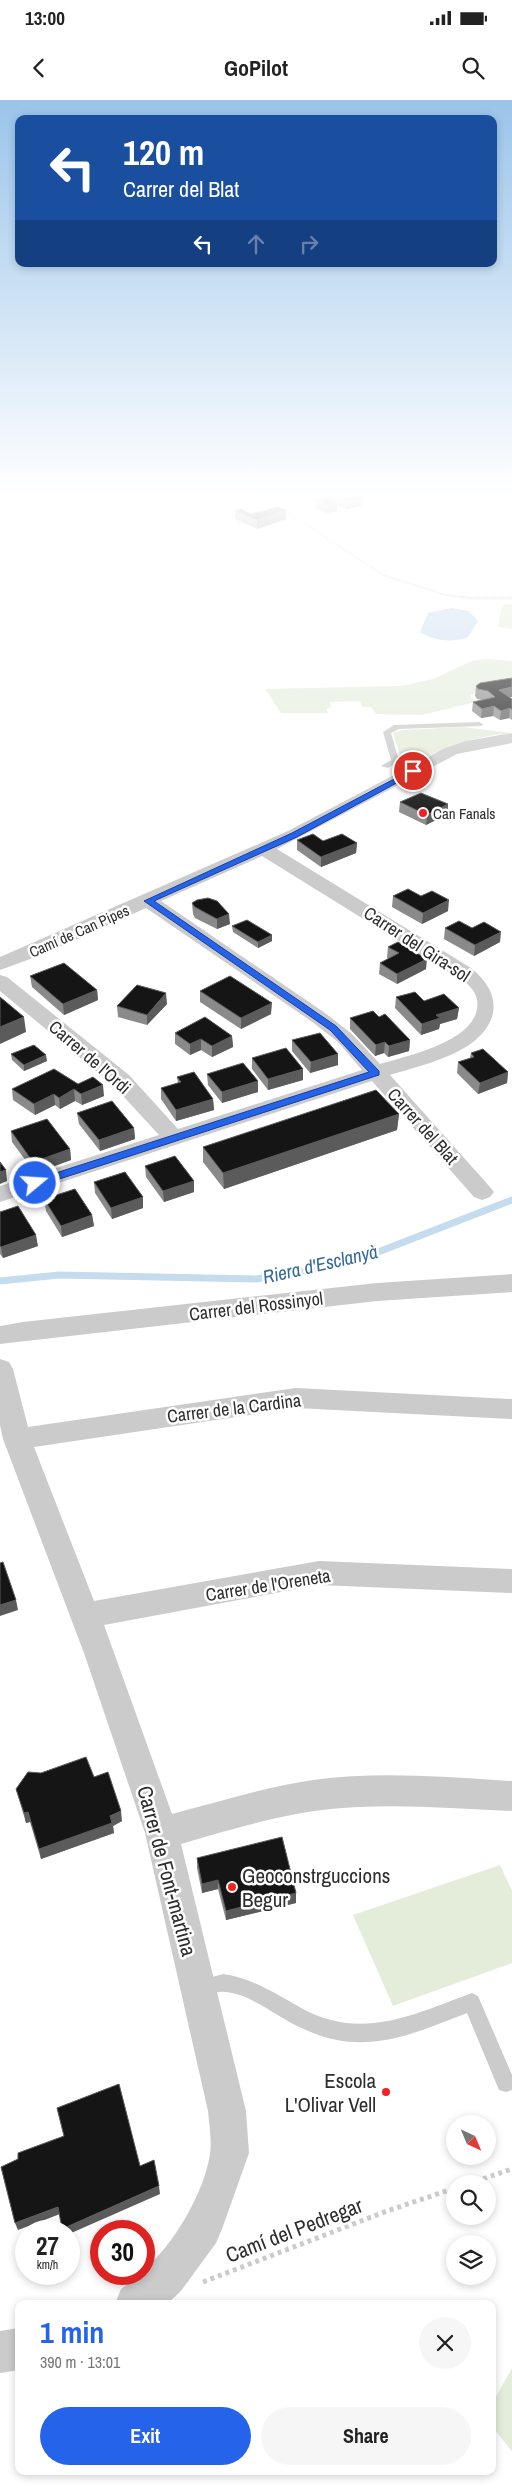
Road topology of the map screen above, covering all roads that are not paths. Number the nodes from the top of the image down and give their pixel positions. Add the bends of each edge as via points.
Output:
1 (479, 724) dead end
2 (512, 738) edge
3 (385, 766) dead end
4 (264, 849) junction
5 (148, 901) junction
6 (0, 964) edge
7 (0, 981) edge
8 (376, 1073) junction
9 (174, 1138) junction
10 (482, 1192) dead end
11 (0, 1194) edge
12 (512, 1282) edge
13 (0, 1335) edge
14 (0, 1369) edge
15 (512, 1409) edge
16 (17, 1439) junction
17 (512, 1581) edge
18 (85, 1616) junction
19 (512, 1796) edge
20 (162, 1833) junction
21 (198, 1989) junction
22 (506, 2082) dead end
23 (141, 2300) edge
24 (15, 2350) edge
25 (0, 2352) edge

1 - 3 lane via 397,727 387,732 395,761
2 - 4 street, Camí de Can Pipes via 451,751
4 - 5 street, Camí de Can Pipes
4 - 8 street, Carrer del Gira-sol via 456,967 486,993 484,1019 460,1043
5 - 6 street, Camí de Can Pipes
5 - 8 street, Carrer del Blat via 333,1028
7 - 9 street, Carrer de l'Ordi via 120,1080
8 - 9 street, Carrer del Gira-sol
8 - 10 street, Carrer del Blat
9 - 11 street, Carrer del Gira-sol
12 - 13 street, Carrer del Rossinyol via 377,1292
14 - 16 street, Carrer de Font-martina
15 - 16 street, Carrer de la Cardina via 296,1398
16 - 18 street, Carrer de Font-martina
17 - 18 street, Carrer de l'Oreneta via 319,1573
18 - 20 street, Carrer de Font-martina
19 - 20 street via 396,1790 336,1793 278,1802
20 - 21 street, Carrer de Font-martina
21 - 22 lane via 223,1983 242,1987 318,2028 368,2035 392,2031 472,2002
21 - 23 street, Carrer de Font-martina via 227,2111 230,2153 202,2228 167,2277
24 - 25 street

